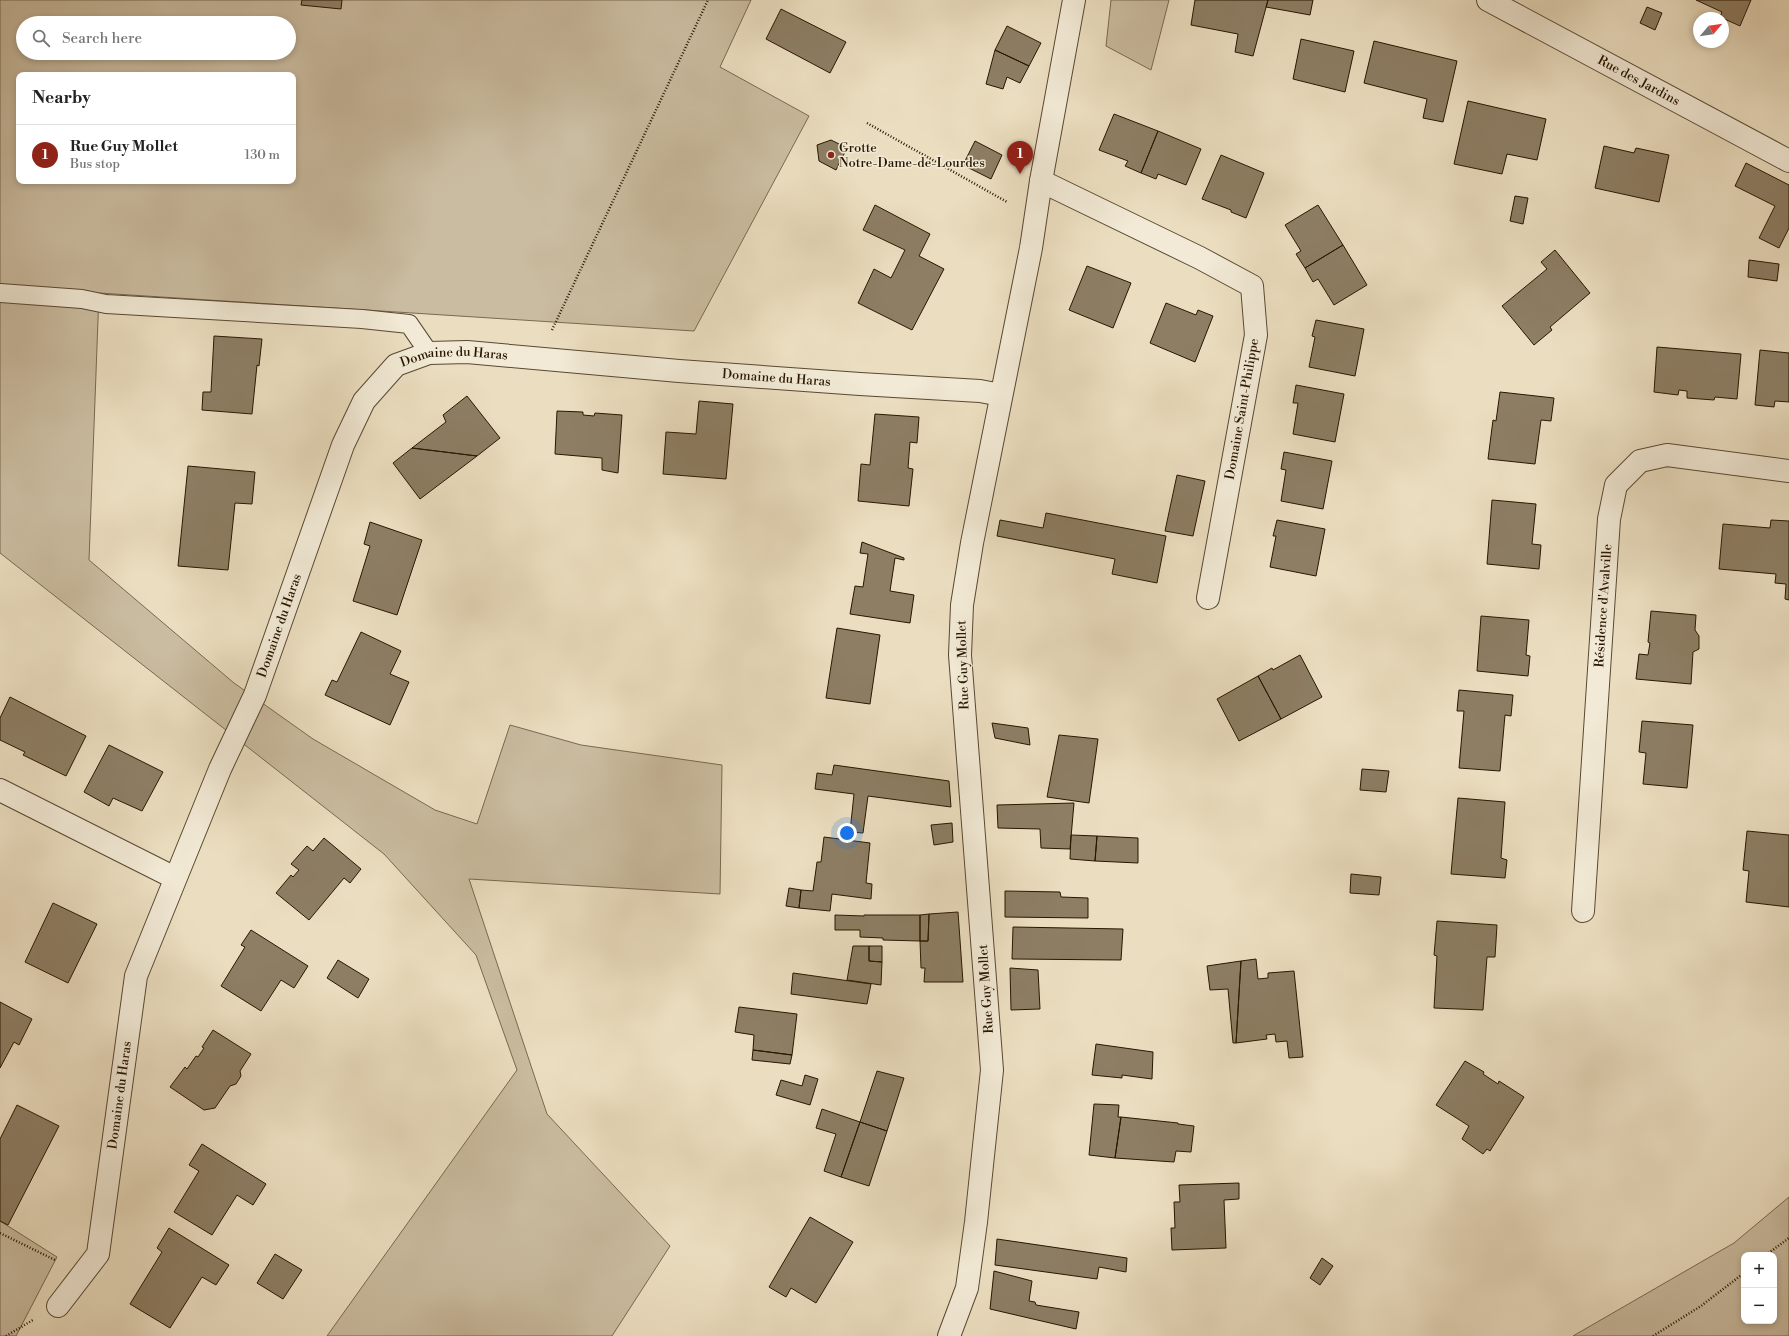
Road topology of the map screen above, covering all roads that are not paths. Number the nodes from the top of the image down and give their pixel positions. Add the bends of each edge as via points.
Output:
1 (1074, 0) edge
2 (1488, 0) edge
3 (1789, 161) edge
4 (1041, 182) junction
5 (0, 293) edge
6 (429, 353) junction
7 (1001, 395) junction
8 (1789, 471) edge
9 (1208, 598) dead end
10 (0, 790) edge
11 (175, 878) junction
12 (1584, 912) dead end
13 (58, 1306) dead end
14 (949, 1336) edge

1 - 4 street, Rue Guy Mollet
2 - 3 street, Rue des Jardins
4 - 7 street, Rue Guy Mollet via 1032,248
4 - 9 street, Domaine Saint-Philippe via 1200,258 1252,286 1256,335
5 - 6 lane via 82,299 106,304 409,324
6 - 7 street, Domaine du Haras via 467,352 852,384 980,391
6 - 11 street, Domaine du Haras via 396,365 364,401 343,445 255,695 220,769
7 - 14 street, Rue Guy Mollet via 962,605 960,655 992,1070 967,1288
8 - 12 street, Résidence d'Avalville via 1667,454 1640,461 1616,485 1609,519
10 - 11 street
11 - 13 street, Domaine du Haras via 136,976 98,1254

